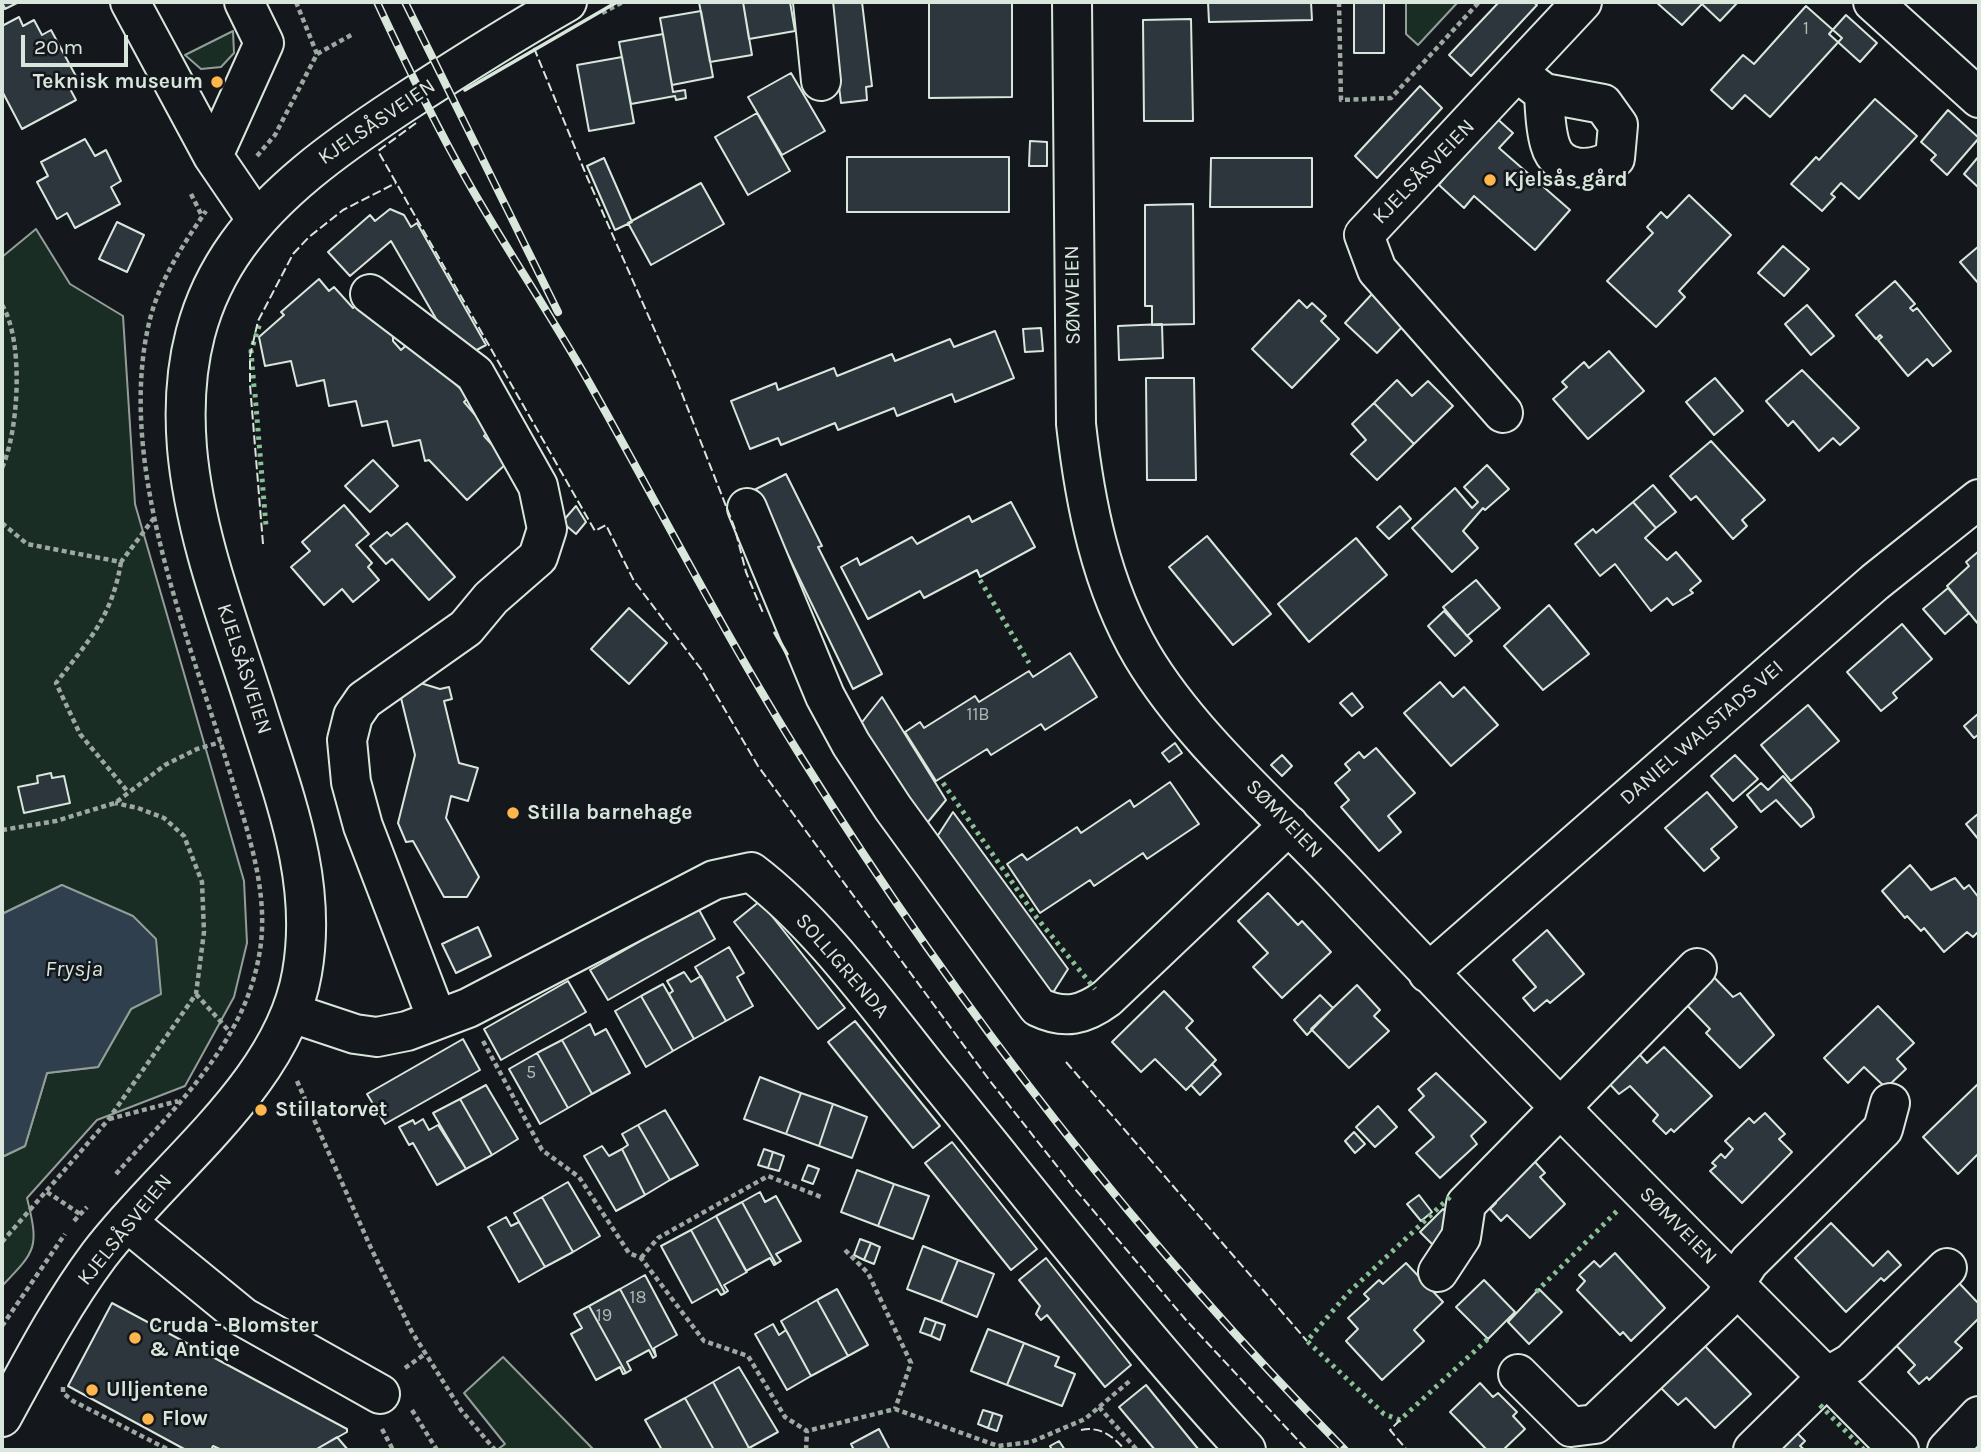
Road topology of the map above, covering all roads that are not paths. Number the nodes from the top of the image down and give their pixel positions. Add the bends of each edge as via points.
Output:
1 (130, 2) edge
2 (244, 2) edge
3 (813, 2) edge
4 (1072, 2) edge
5 (1582, 2) edge
6 (1873, 2) edge
7 (581, 11) edge
8 (821, 81) dead end
9 (1979, 98) edge
10 (213, 156) junction
11 (256, 219) junction
12 (370, 294) dead end
13 (1503, 413) dead end
14 (1979, 499) edge
15 (747, 508) dead end
16 (1289, 825) junction
17 (1697, 968) dead end
18 (1428, 973) junction
19 (292, 1013) junction
20 (452, 1014) junction
21 (1890, 1103) dead end
22 (1560, 1107) junction
23 (127, 1223) junction
24 (1947, 1268) dead end
25 (1438, 1272) dead end
26 (1734, 1282) junction
27 (1518, 1374) dead end
28 (1827, 1377) junction
29 (396, 1402) road end
30 (1979, 1416) edge
31 (2, 1417) edge
32 (1246, 1450) edge
33 (1753, 1450) edge
34 (1899, 1450) edge
35 (1947, 1450) edge

1 - 10 street
2 - 10 street via 264,43
3 - 8 street
4 - 16 street, SØMVEIEN via 1076,424 1081,472 1106,576 1144,658 1194,724
5 - 13 street, KJELSÅSVEIEN via 1531,83 1364,235 1377,270
6 - 9 street
7 - 11 street, KJELSÅSVEIEN via 492,45 361,131 290,185
10 - 11 street
11 - 19 street, KJELSÅSVEIEN via 230,253 198,319 185,401 188,454 212,567 302,860 307,938
12 - 20 street via 475,374 538,486 547,529 538,557 491,598 466,628 365,700 353,716 347,740 351,782 363,827
14 - 18 street, DANIEL WALSTADS VEI via 1875,582
15 - 16 street via 825,696 851,744 1038,1007 1053,1014 1078,1015 1107,999
16 - 18 street, SØMVEIEN
17 - 22 street
18 - 22 street, SØMVEIEN
19 - 20 street, SOLLIGRENDA via 341,1031 377,1037
19 - 23 street, KJELSÅSVEIEN via 248,1084
20 - 32 street, SOLLIGRENDA via 714,880 751,872 773,889 849,971 1161,1355
21 - 26 street via 1883,1129
22 - 25 street via 1466,1204 1461,1237
22 - 26 street, SØMVEIEN
23 - 29 street via 243,1317
23 - 31 street, KJELSÅSVEIEN via 69,1299
24 - 28 street via 1851,1363
26 - 27 street via 1723,1302 1595,1424 1570,1427
26 - 28 street, SØMVEIEN
28 - 33 street
28 - 34 street, SØMVEIEN
30 - 35 street

